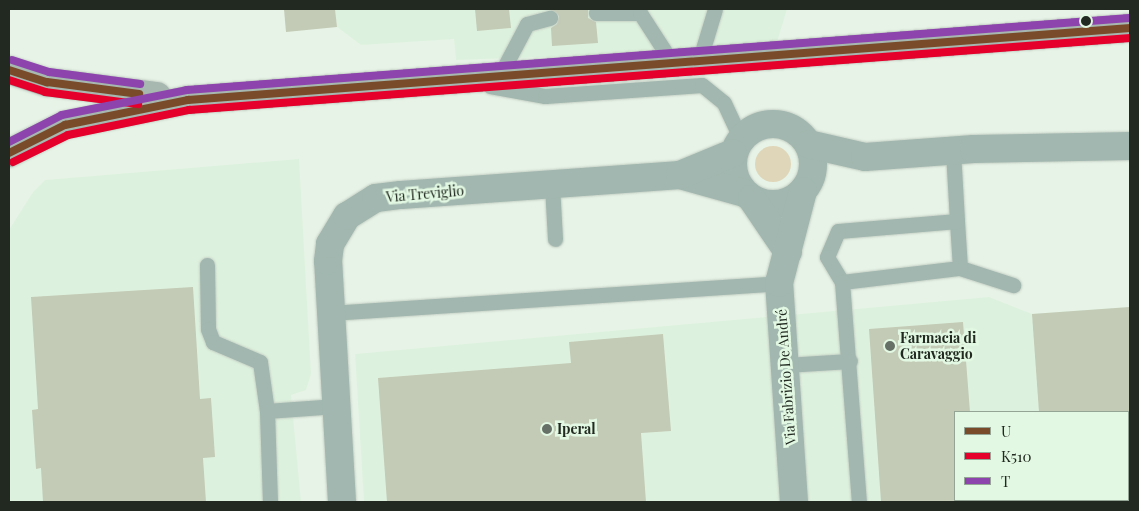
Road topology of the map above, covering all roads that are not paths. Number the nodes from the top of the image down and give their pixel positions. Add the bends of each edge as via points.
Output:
1 (715, 9) edge
2 (596, 13) dead end
3 (550, 18) dead end
4 (1130, 28) edge
5 (686, 63) junction
6 (9, 70) edge
7 (499, 77) junction
8 (459, 81) junction
9 (188, 100) junction
10 (808, 144) junction
11 (737, 146) junction
12 (1130, 146) edge
13 (952, 151) junction
14 (9, 153) edge
15 (865, 157) junction
16 (680, 176) junction
17 (552, 185) junction
18 (807, 185) junction
19 (748, 196) junction
20 (957, 221) junction
21 (555, 239) dead end
22 (788, 252) junction
23 (207, 265) dead end
24 (960, 268) junction
25 (779, 282) junction
26 (842, 282) junction
27 (1013, 285) dead end
28 (330, 314) junction
29 (850, 361) junction
30 (785, 366) junction
31 (336, 406) junction
32 (267, 411) junction
33 (270, 502) edge
34 (342, 502) edge
35 (794, 502) edge
36 (859, 502) edge

1 - 5 lane
2 - 5 lane via 640,14
3 - 7 lane via 527,24
4 - 5 main road
5 - 7 main road
6 - 9 main road via 46,82
7 - 8 main road
8 - 9 main road
8 - 11 lane via 544,96 702,84 724,103
9 - 14 main road via 65,125
10 - 11 street via 792,128 782,124 759,126
10 - 15 street
10 - 18 street via 812,156
11 - 16 street
11 - 19 street via 732,171
12 - 13 street
13 - 15 street
13 - 20 lane
15 - 18 street
16 - 17 street, Via Treviglio
16 - 19 street
17 - 21 lane
17 - 28 street, Via Treviglio via 401,195 376,198 357,207 337,227 330,244
18 - 19 street via 784,203
18 - 22 street, Via Fabrizio De André
19 - 22 street
20 - 24 lane
20 - 26 lane via 838,231 827,257
22 - 25 street, Via Fabrizio De André
23 - 32 lane via 208,329 213,342 260,362
24 - 26 lane
24 - 27 lane
25 - 28 lane
25 - 30 street, Via Fabrizio De André
26 - 29 lane
28 - 31 street, Via Treviglio
29 - 30 lane
29 - 36 lane
30 - 35 street, Via Fabrizio De André
31 - 32 lane
31 - 34 street, Via Treviglio
32 - 33 lane

